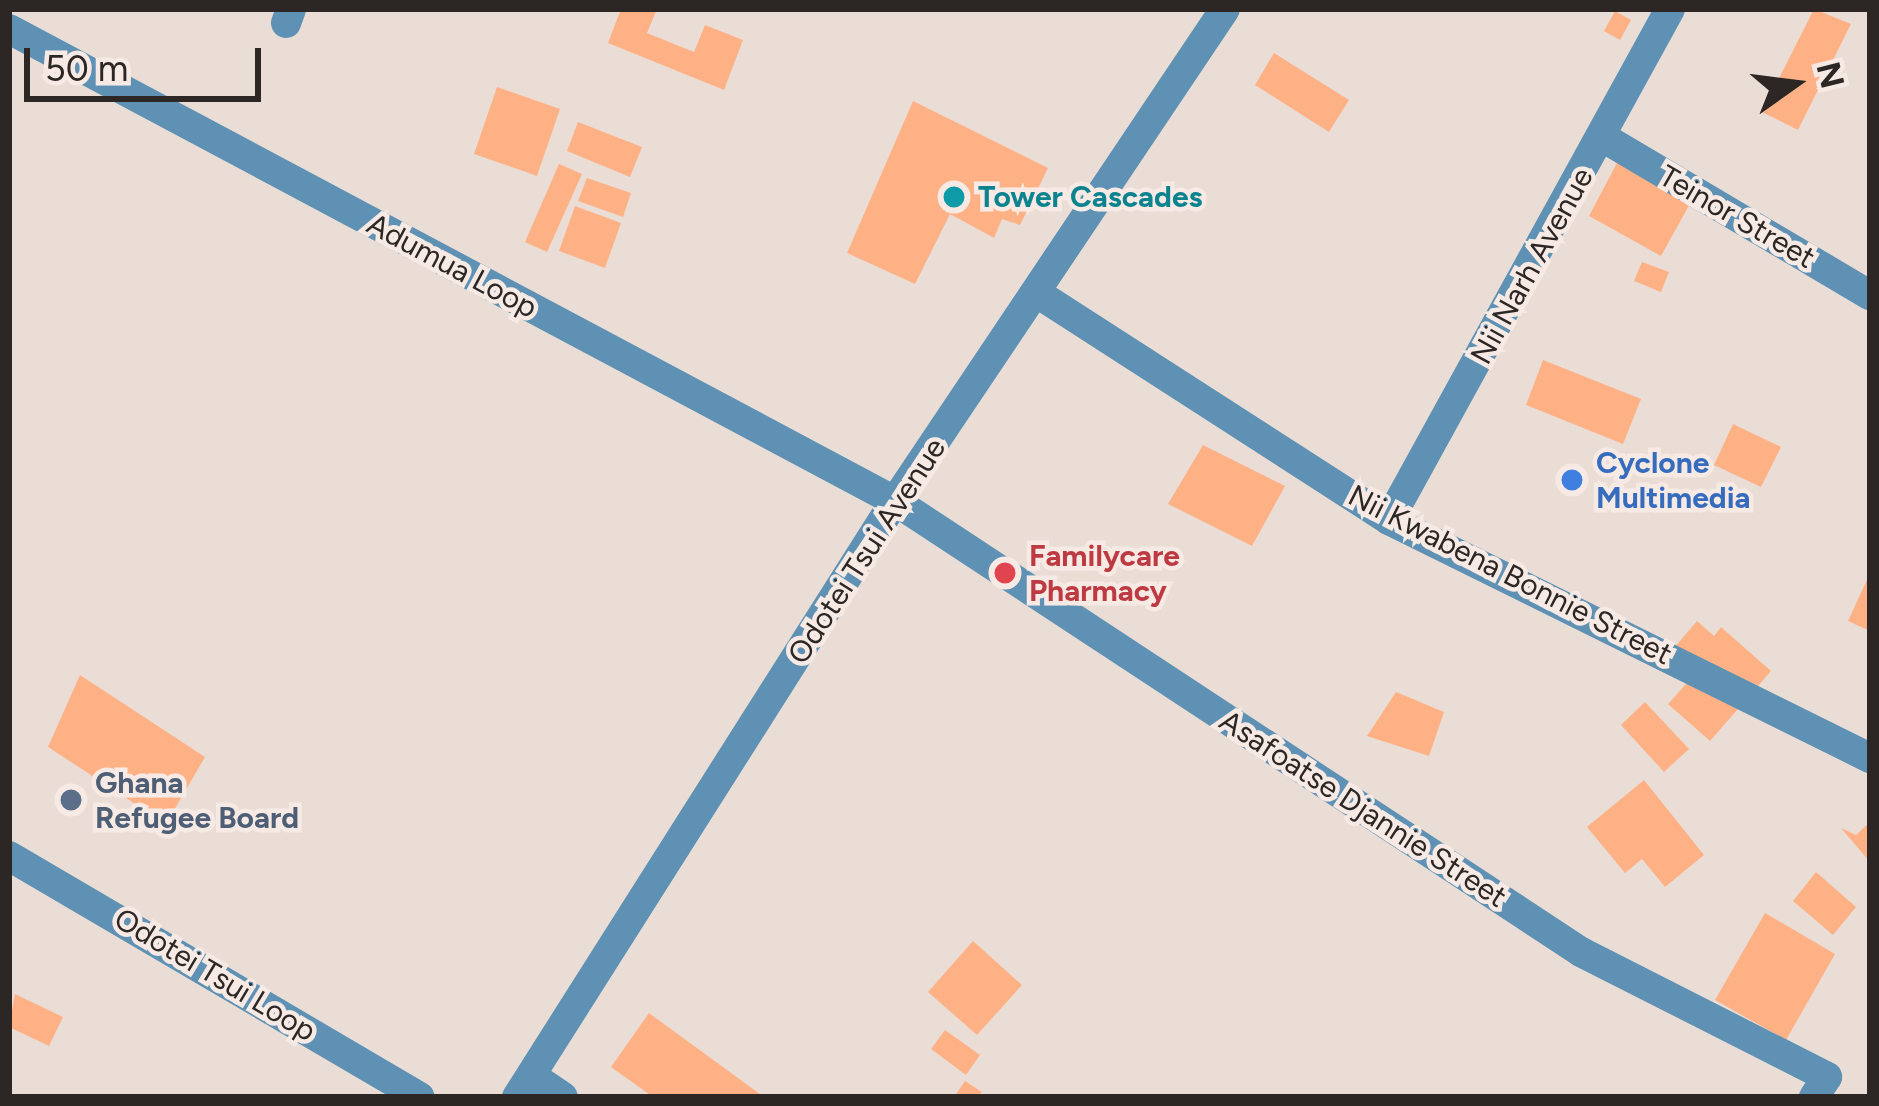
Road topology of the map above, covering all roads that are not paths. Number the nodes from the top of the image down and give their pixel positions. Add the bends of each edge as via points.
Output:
1 (1225, 9) edge
2 (1670, 9) edge
3 (9, 29) edge
4 (1604, 138) junction
5 (1040, 295) junction
6 (1870, 295) edge
7 (895, 501) junction
8 (1389, 520) junction
9 (1870, 758) edge
10 (9, 856) edge
11 (525, 1086) edge
12 (1829, 1090) edge
13 (420, 1097) edge
14 (563, 1097) edge

1 - 5 street, Odotei Tsui Avenue
2 - 4 street, Nii Narh Avenue
3 - 7 street, Adumua Loop
4 - 6 street, Teinor Street
4 - 8 street, Nii Narh Avenue
5 - 7 street, Odotei Tsui Avenue
5 - 8 street, Nii Kwabena Bonnie Street
7 - 11 street, Odotei Tsui Avenue
7 - 12 street, Asafoatse Djannie Street via 1581,952
8 - 9 street, Nii Kwabena Bonnie Street
10 - 13 street, Odotei Tsui Loop
11 - 14 street

